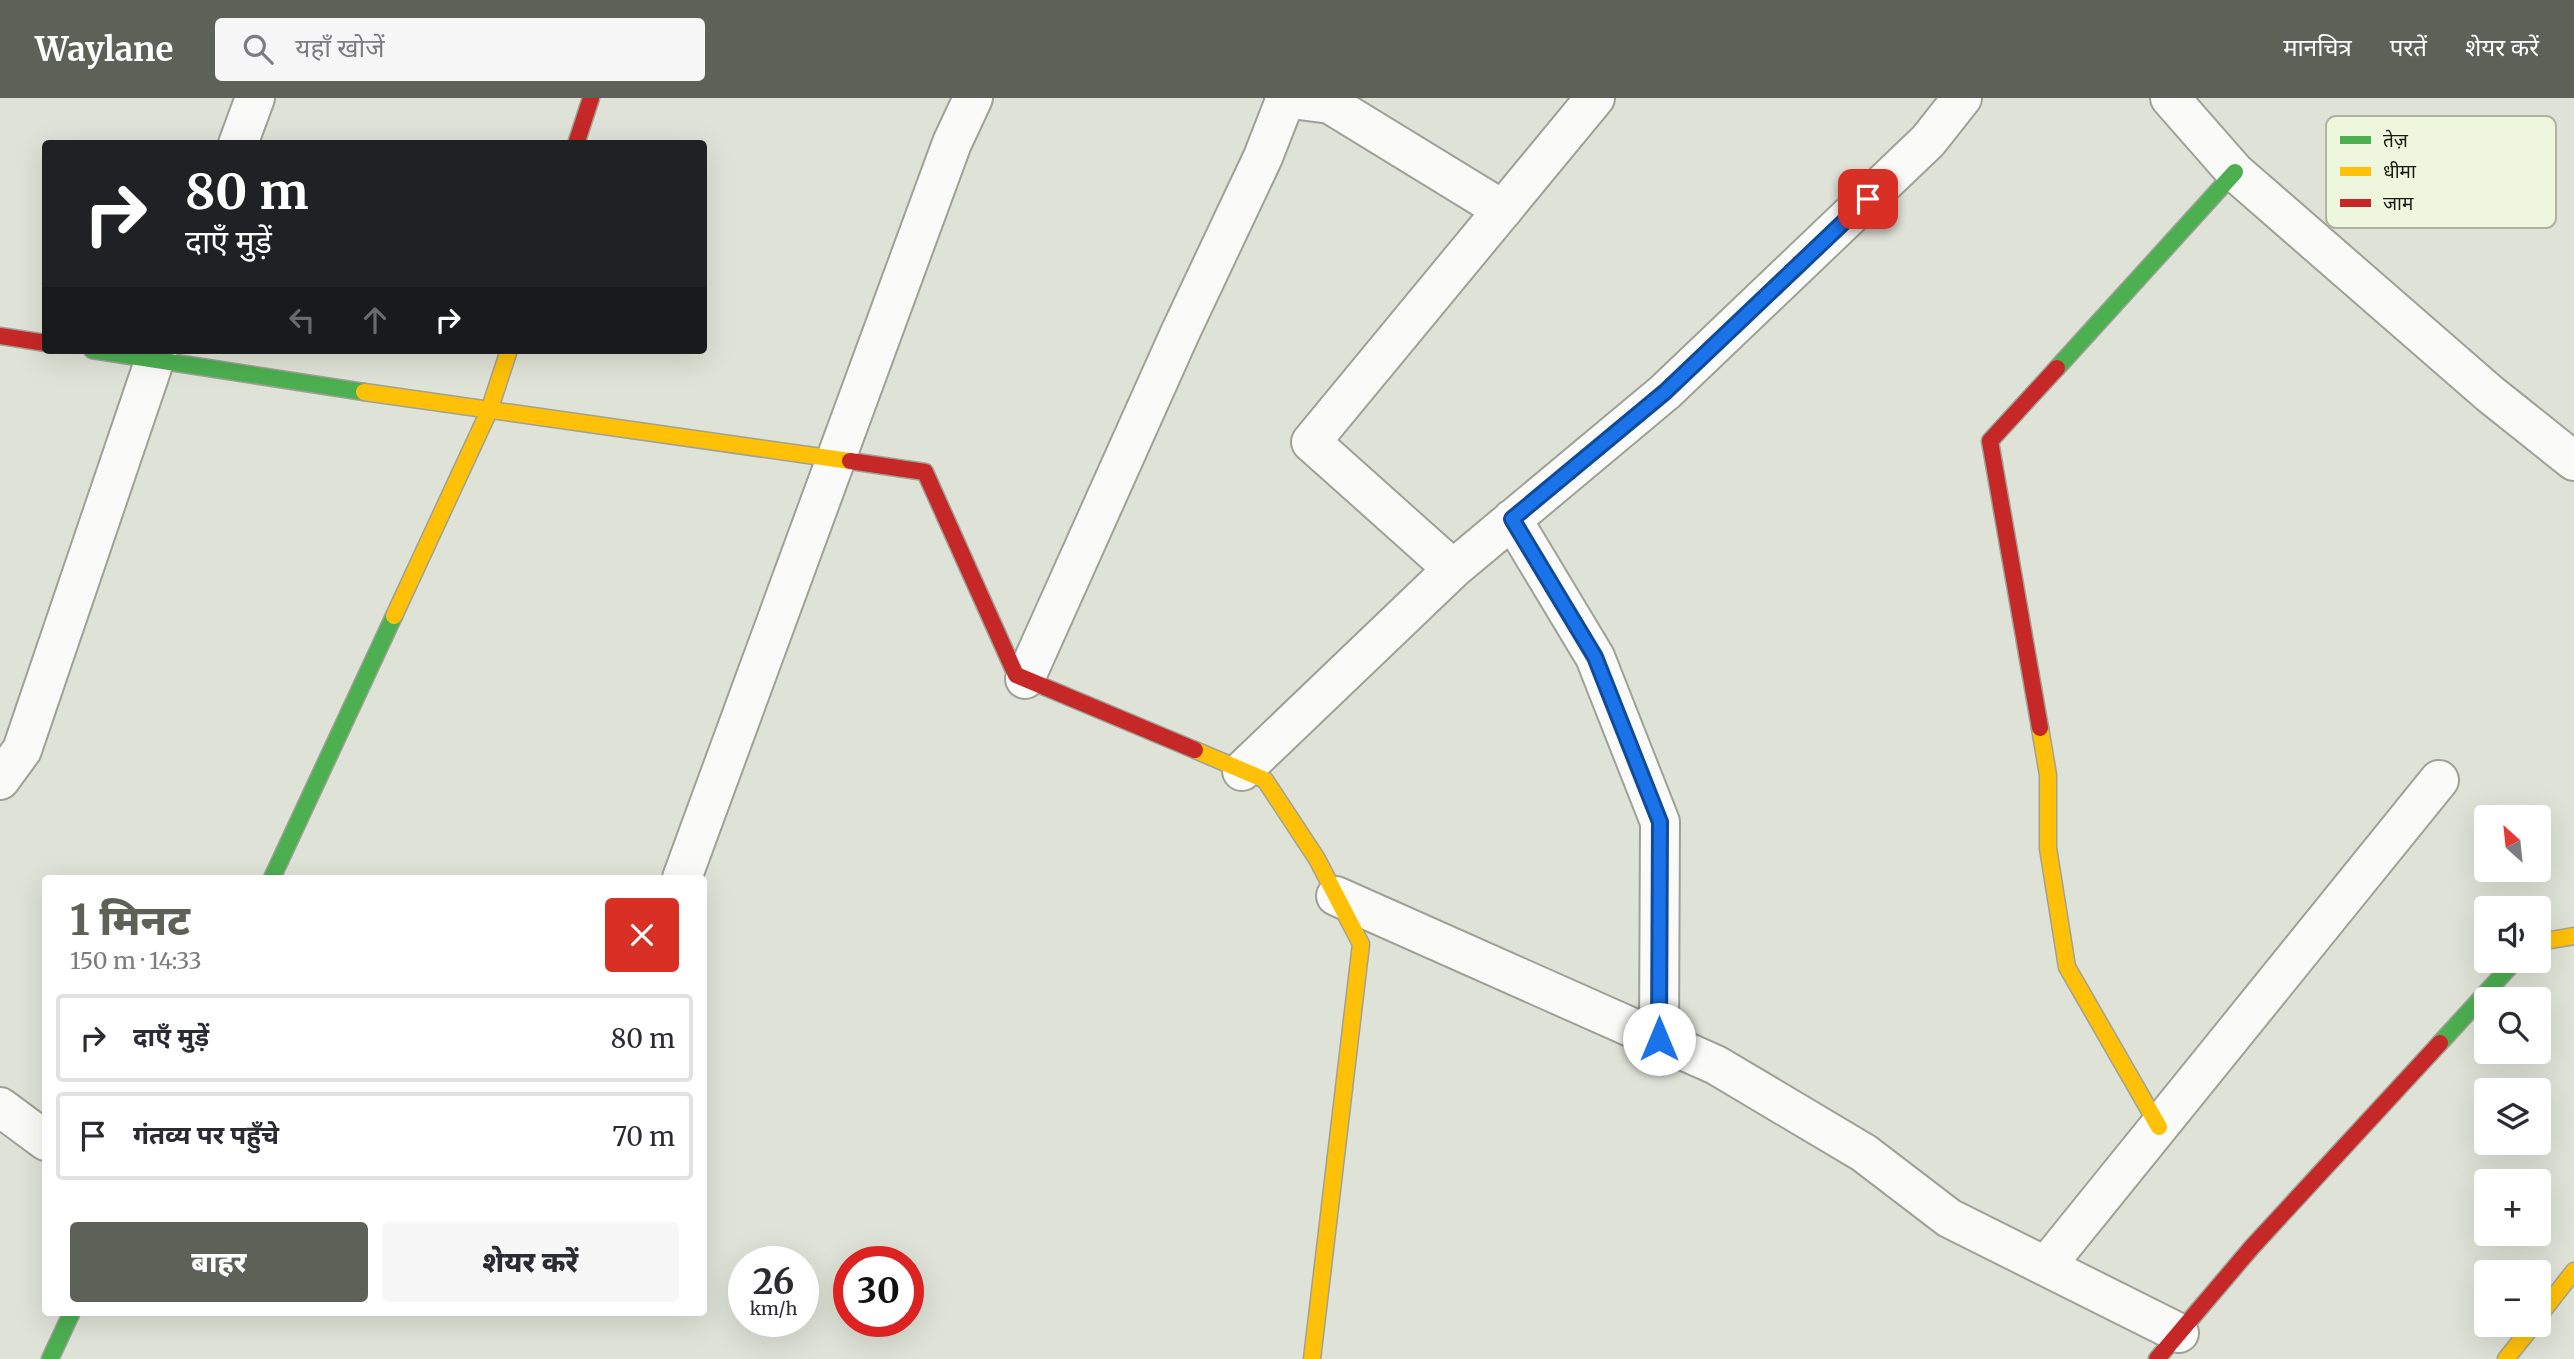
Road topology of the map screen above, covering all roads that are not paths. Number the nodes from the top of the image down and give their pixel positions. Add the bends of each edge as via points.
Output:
1 (255, 98) edge
2 (591, 98) edge
3 (973, 98) edge
4 (1285, 98) edge
5 (1595, 98) edge
6 (1962, 98) edge
7 (2170, 98) edge
8 (239, 140) edge
9 (577, 140) edge
10 (2235, 172) junction
11 (1503, 209) junction
12 (0, 335) edge
13 (42, 342) edge
14 (508, 354) edge
15 (156, 355) edge
16 (489, 411) junction
17 (838, 460) junction
18 (2574, 461) edge
19 (1512, 519) junction
20 (1453, 569) junction
21 (1025, 678) junction
22 (1242, 771) junction
23 (0, 780) edge
24 (2439, 780) dead end
25 (273, 875) edge
26 (683, 875) edge
27 (1336, 896) junction
28 (2574, 936) edge
29 (2551, 940) edge
30 (2504, 973) edge
31 (1659, 1039) junction
32 (0, 1107) edge
33 (2159, 1127) junction
34 (42, 1138) edge
35 (2046, 1266) junction
36 (2574, 1271) edge
37 (2551, 1301) edge
38 (70, 1316) edge
39 (2524, 1337) edge
40 (2168, 1346) edge
41 (50, 1359) edge
42 (1312, 1359) edge
43 (2507, 1359) edge

1 - 8 street
2 - 9 street
3 - 17 street via 947,156
4 - 11 street via 1330,104
4 - 21 street via 1264,158
5 - 11 street
6 - 19 street via 1928,141 1665,392
7 - 10 street
10 - 18 street via 2490,394
10 - 33 street via 1990,441 2048,775 2048,848 2067,967
11 - 20 street via 1311,442
12 - 13 street
14 - 16 street
15 - 16 street
15 - 23 street via 22,750
16 - 17 street
16 - 25 street
17 - 21 street via 925,472 1016,675
17 - 26 street
19 - 20 street
19 - 31 street via 1595,657 1660,822
20 - 22 street
21 - 22 street
22 - 27 street via 1265,780
24 - 33 street
27 - 31 street
27 - 42 street via 1361,944
28 - 29 street
30 - 40 street via 2252,1247
31 - 35 street via 1716,1065 1864,1153 1949,1217
32 - 34 street
33 - 35 street
35 - 40 street
36 - 37 street
38 - 41 street
39 - 43 street

